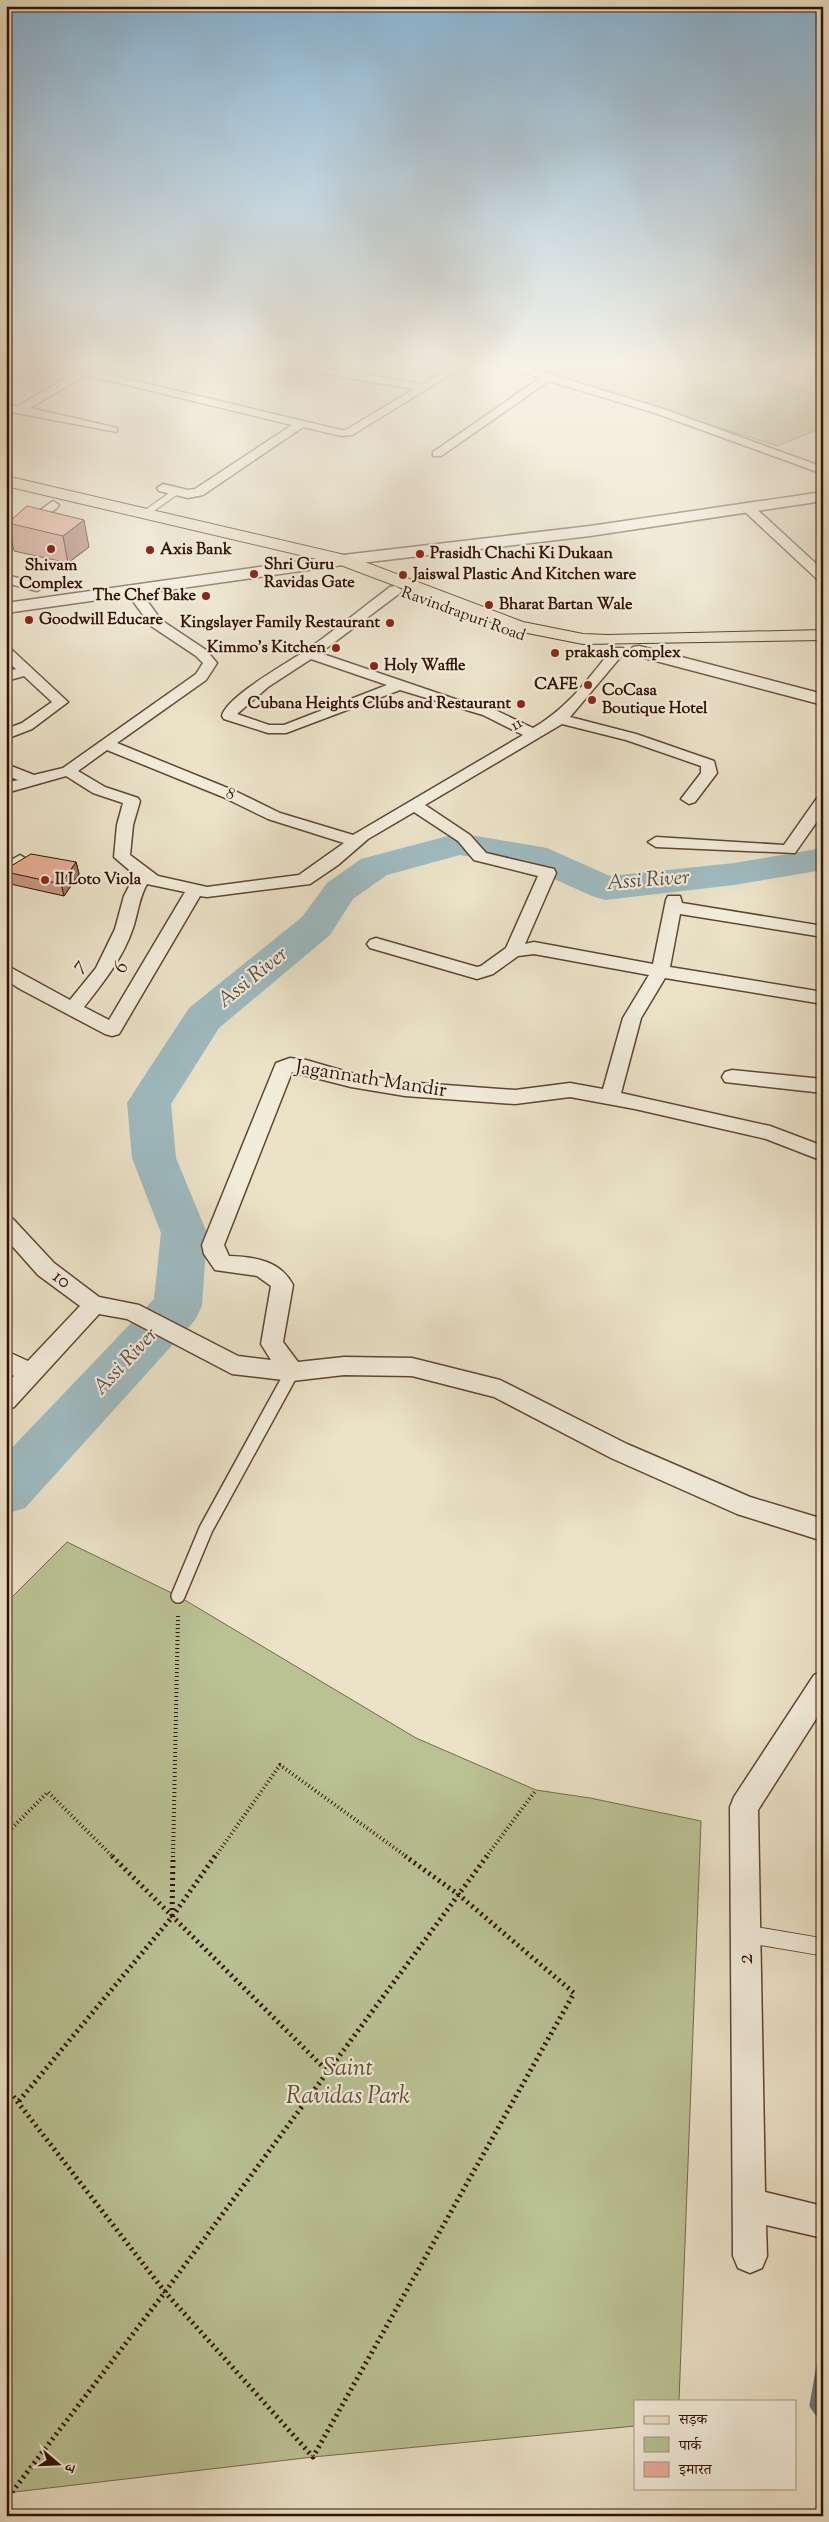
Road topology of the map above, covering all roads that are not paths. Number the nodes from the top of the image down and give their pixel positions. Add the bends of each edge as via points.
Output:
1 (6, 481) edge
2 (216, 481) edge
3 (163, 488) dead end
4 (176, 491) junction
5 (6, 494) edge
6 (823, 496) edge
7 (53, 505) junction
8 (747, 507) junction
9 (146, 513) junction
10 (6, 540) edge
11 (343, 560) junction
12 (317, 566) junction
13 (823, 577) edge
14 (6, 580) edge
15 (38, 587) dead end
16 (132, 590) junction
17 (395, 590) junction
18 (6, 608) edge
19 (823, 635) edge
20 (823, 646) edge
21 (618, 651) junction
22 (639, 651) junction
23 (6, 652) edge
24 (310, 654) junction
25 (26, 670) junction
26 (6, 677) edge
27 (400, 685) junction
28 (823, 700) edge
29 (560, 719) junction
30 (535, 735) junction
31 (6, 736) edge
32 (106, 744) junction
33 (6, 769) edge
34 (68, 771) junction
35 (32, 780) junction
36 (6, 788) edge
37 (689, 798) dead end
38 (823, 802) edge
39 (414, 805) junction
40 (816, 825) edge
41 (356, 841) junction
42 (656, 842) dead end
43 (20, 860) edge
44 (6, 872) edge
45 (144, 874) junction
46 (195, 889) junction
47 (823, 932) edge
48 (376, 944) dead end
49 (513, 951) junction
50 (6, 971) edge
51 (660, 971) junction
52 (823, 998) edge
53 (73, 1009) junction
54 (732, 1078) dead end
55 (823, 1086) edge
56 (610, 1097) junction
57 (823, 1154) edge
58 (6, 1225) edge
59 (94, 1306) junction
60 (6, 1360) edge
61 (292, 1372) junction
62 (31, 1374) junction
63 (6, 1400) edge
64 (823, 1530) edge
65 (178, 1596) road end
66 (823, 1684) edge
67 (746, 1934) junction
68 (823, 1947) edge
69 (749, 2205) junction
70 (823, 2222) edge
71 (750, 2256) dead end

1 - 9 main road, Ravindrapuri Road
2 - 4 street via 199,492
3 - 4 street
4 - 9 lane
5 - 7 main road, Ravindrapuri Road
6 - 8 street
7 - 10 street
7 - 12 main road, Ravindrapuri Road
8 - 11 street via 590,531
8 - 13 street
9 - 11 main road, Ravindrapuri Road
11 - 12 street
11 - 19 main road, Ravindrapuri Road via 518,626 583,639
12 - 16 street
12 - 17 main road, Ravindrapuri Road
14 - 15 street
16 - 18 street
16 - 32 street via 156,622 210,663 201,677
17 - 21 main road, Ravindrapuri Road via 527,640 588,650
17 - 24 street
20 - 22 main road, Ravindrapuri Road
21 - 22 main road, Ravindrapuri Road
21 - 29 street, 11
22 - 28 street
23 - 25 street
24 - 27 street
24 - 27 street via 263,684 230,711 229,716 268,729 286,729
25 - 26 street
25 - 31 street via 61,702 27,726
27 - 30 street via 488,712
29 - 30 street, 11
29 - 37 street via 631,737 709,764 709,773
30 - 39 street, 11
32 - 34 street
32 - 41 street, 8 via 274,816
33 - 35 street
34 - 35 street
34 - 45 street, 11 via 98,790 132,801 125,825 122,857
35 - 36 street
38 - 40 street
39 - 41 street, 11
39 - 49 street via 464,838 480,857 548,873
40 - 42 street via 789,850
41 - 46 street, 11 via 304,880 206,892
43 - 44 street
45 - 46 street, 11 via 152,880
45 - 53 street, 7 via 132,896 124,929 104,970
46 - 53 street, 6 via 112,1030
47 - 51 street via 673,904
48 - 49 street via 477,973 487,970
49 - 51 street via 534,948
50 - 53 street
51 - 52 street
51 - 56 street via 632,1018
54 - 55 street
56 - 57 street, Jagannath Mandir via 770,1133
56 - 61 street, Jagannath Mandir via 570,1090 515,1097 405,1089 351,1080 306,1067 290,1065 283,1068 213,1245 223,1264 269,1270 279,1278 282,1285 272,1344
58 - 59 street, 10 via 46,1269
59 - 61 street, 10 via 131,1311 225,1358 232,1365
59 - 62 street
60 - 62 street
61 - 64 street, 10 via 344,1366 412,1367 458,1376 500,1389 618,1452 746,1506
61 - 65 lane via 206,1529
62 - 63 street
66 - 67 street, 2 via 744,1807
67 - 68 lane
67 - 69 street, 2
69 - 70 street
69 - 71 street, 2

